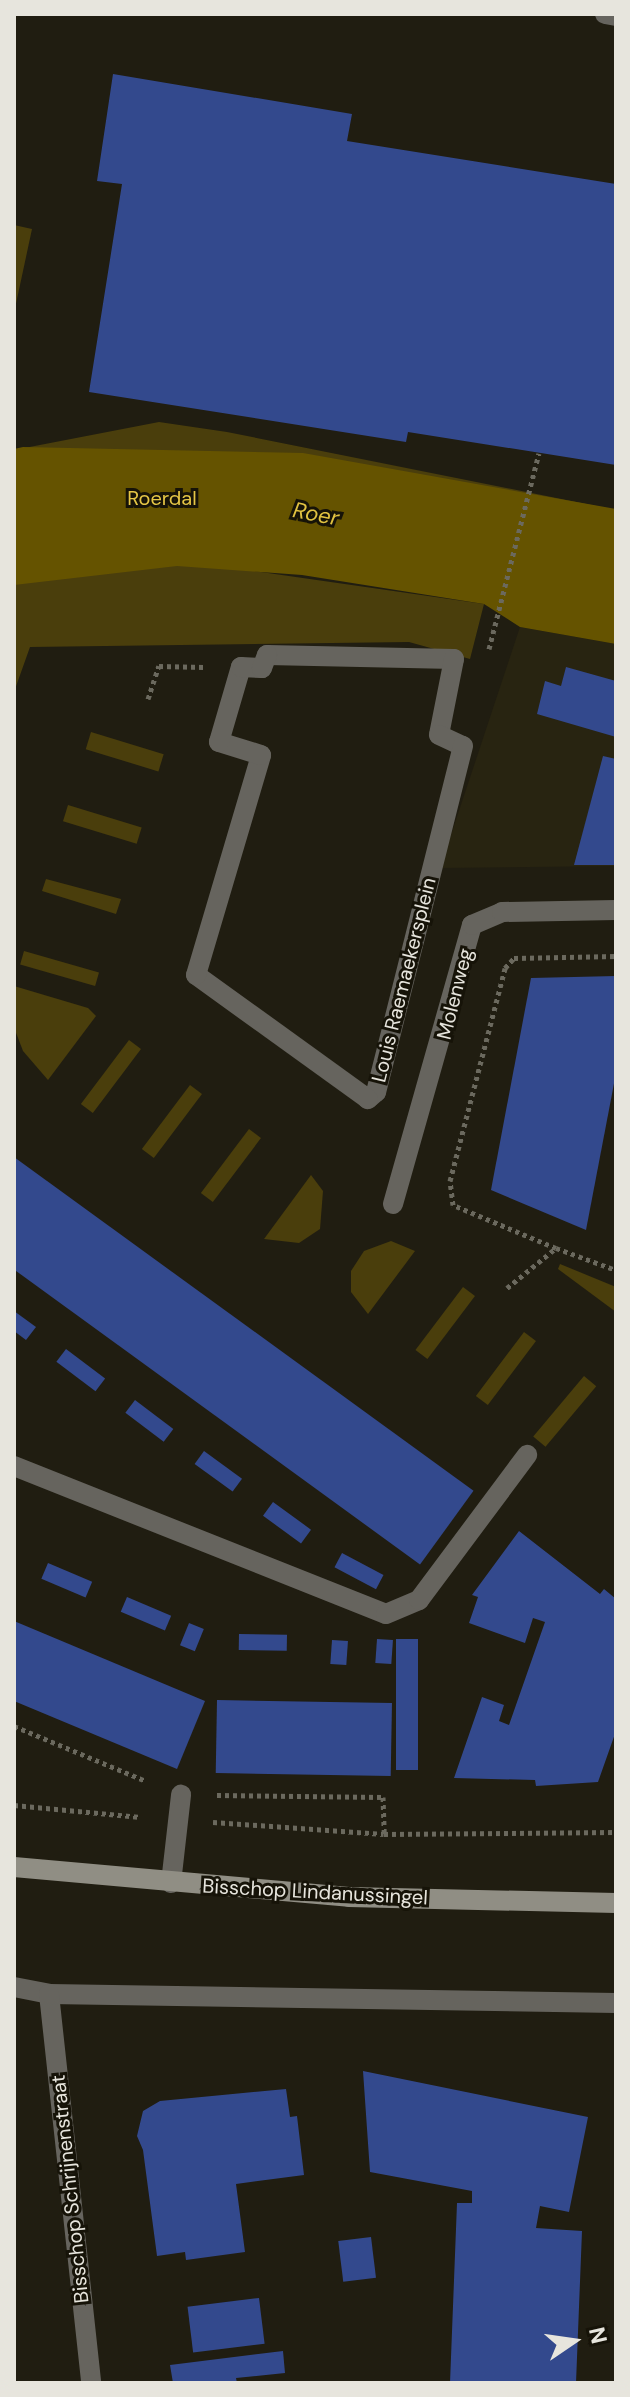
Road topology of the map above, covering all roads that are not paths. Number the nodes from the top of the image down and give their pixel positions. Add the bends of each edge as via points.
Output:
1 (605, 14) edge
2 (616, 16) edge
3 (241, 667) joint
4 (616, 910) edge
5 (393, 1204) dead end
6 (527, 1455) dead end
7 (14, 1466) edge
8 (181, 1795) dead end
9 (14, 1867) edge
10 (171, 1883) junction
11 (616, 1903) edge
12 (14, 1987) edge
13 (49, 1994) junction
14 (616, 2003) edge
15 (91, 2383) edge

1 - 2 street
3 - 3 street, Louis Raemaekersplein via 219,742 261,755 196,975 368,1099 376,1092 463,746 439,735 454,659 267,655 262,668
4 - 5 street, Molenweg via 502,912 472,925 443,1044
6 - 7 street via 419,1600 386,1614
8 - 10 street
9 - 10 main road, Bisschop Lindanussingel
10 - 11 main road, Bisschop Lindanussingel via 349,1897
12 - 13 street
13 - 14 street
13 - 15 street, Bisschop Schrijnenstraat

